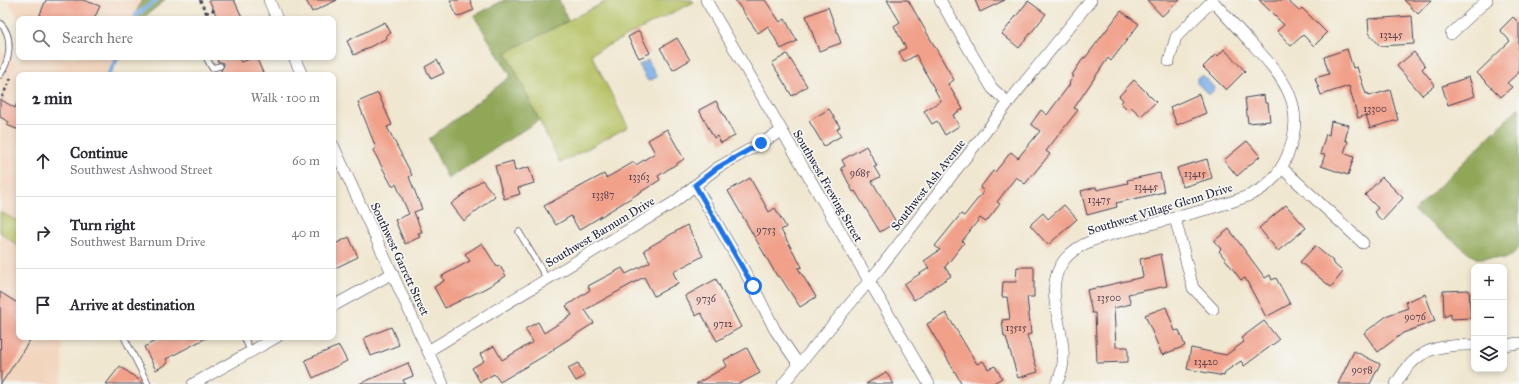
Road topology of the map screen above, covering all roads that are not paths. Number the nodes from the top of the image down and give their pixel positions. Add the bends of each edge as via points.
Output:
1 (269, 0) edge
2 (706, 0) edge
3 (940, 0) edge
4 (1091, 0) edge
5 (1212, 0) edge
6 (1487, 0) edge
7 (276, 16) edge
8 (0, 23) edge
9 (1451, 34) dead end
10 (208, 60) edge
11 (295, 60) edge
12 (1169, 61) dead end
13 (220, 66) dead end
14 (301, 72) edge
15 (0, 76) edge
16 (1008, 103) junction
17 (782, 130) junction
18 (336, 150) edge
19 (1282, 168) junction
20 (695, 185) junction
21 (1175, 218) junction
22 (519, 232) dead end
23 (1363, 243) dead end
24 (393, 273) junction
25 (547, 279) junction
26 (868, 281) junction
27 (336, 304) edge
28 (1213, 309) dead end
29 (126, 340) edge
30 (245, 340) edge
31 (272, 340) edge
32 (1519, 343) edge
33 (1471, 345) edge
34 (1507, 345) edge
35 (428, 351) junction
36 (251, 352) junction
37 (799, 365) junction
38 (148, 384) edge
39 (192, 384) edge
40 (443, 384) edge
41 (783, 384) edge
42 (929, 384) edge
43 (1056, 384) edge
44 (1396, 384) edge

1 - 7 street
2 - 17 street, Southwest Frewing Street
3 - 16 street via 992,88
4 - 16 street, Southwest Ash Avenue
5 - 12 street via 1176,37
5 - 19 street, Southwest Village Glenn Drive via 1277,71 1291,96 1295,130
6 - 9 street
8 - 15 lane via 8,35 10,48 5,68
10 - 13 lane via 212,68
11 - 14 street
16 - 26 street, Southwest Ash Avenue
17 - 20 street, Southwest Barnum Drive via 717,168
17 - 26 street, Southwest Frewing Street
18 - 24 street, Southwest Garrett Street
19 - 21 street, Southwest Village Glenn Drive via 1258,191 1225,204
19 - 23 street
20 - 25 street, Southwest Barnum Drive via 673,203
20 - 37 street via 775,330
21 - 28 street via 1193,288
21 - 43 street, Southwest Village Glenn Drive via 1104,236 1076,248 1066,259 1055,281 1064,352 1063,373
22 - 25 lane
24 - 27 street
24 - 35 street, Southwest Garrett Street
25 - 35 street, Southwest Barnum Drive
26 - 37 street, Southwest Ash Avenue
26 - 42 street, Southwest Frewing Street
29 - 38 lane
30 - 36 lane
31 - 36 street
32 - 34 street
33 - 44 street via 1446,345 1422,354 1408,367
35 - 40 street, Southwest Garrett Street
36 - 39 street
37 - 41 street, Southwest Ash Avenue

